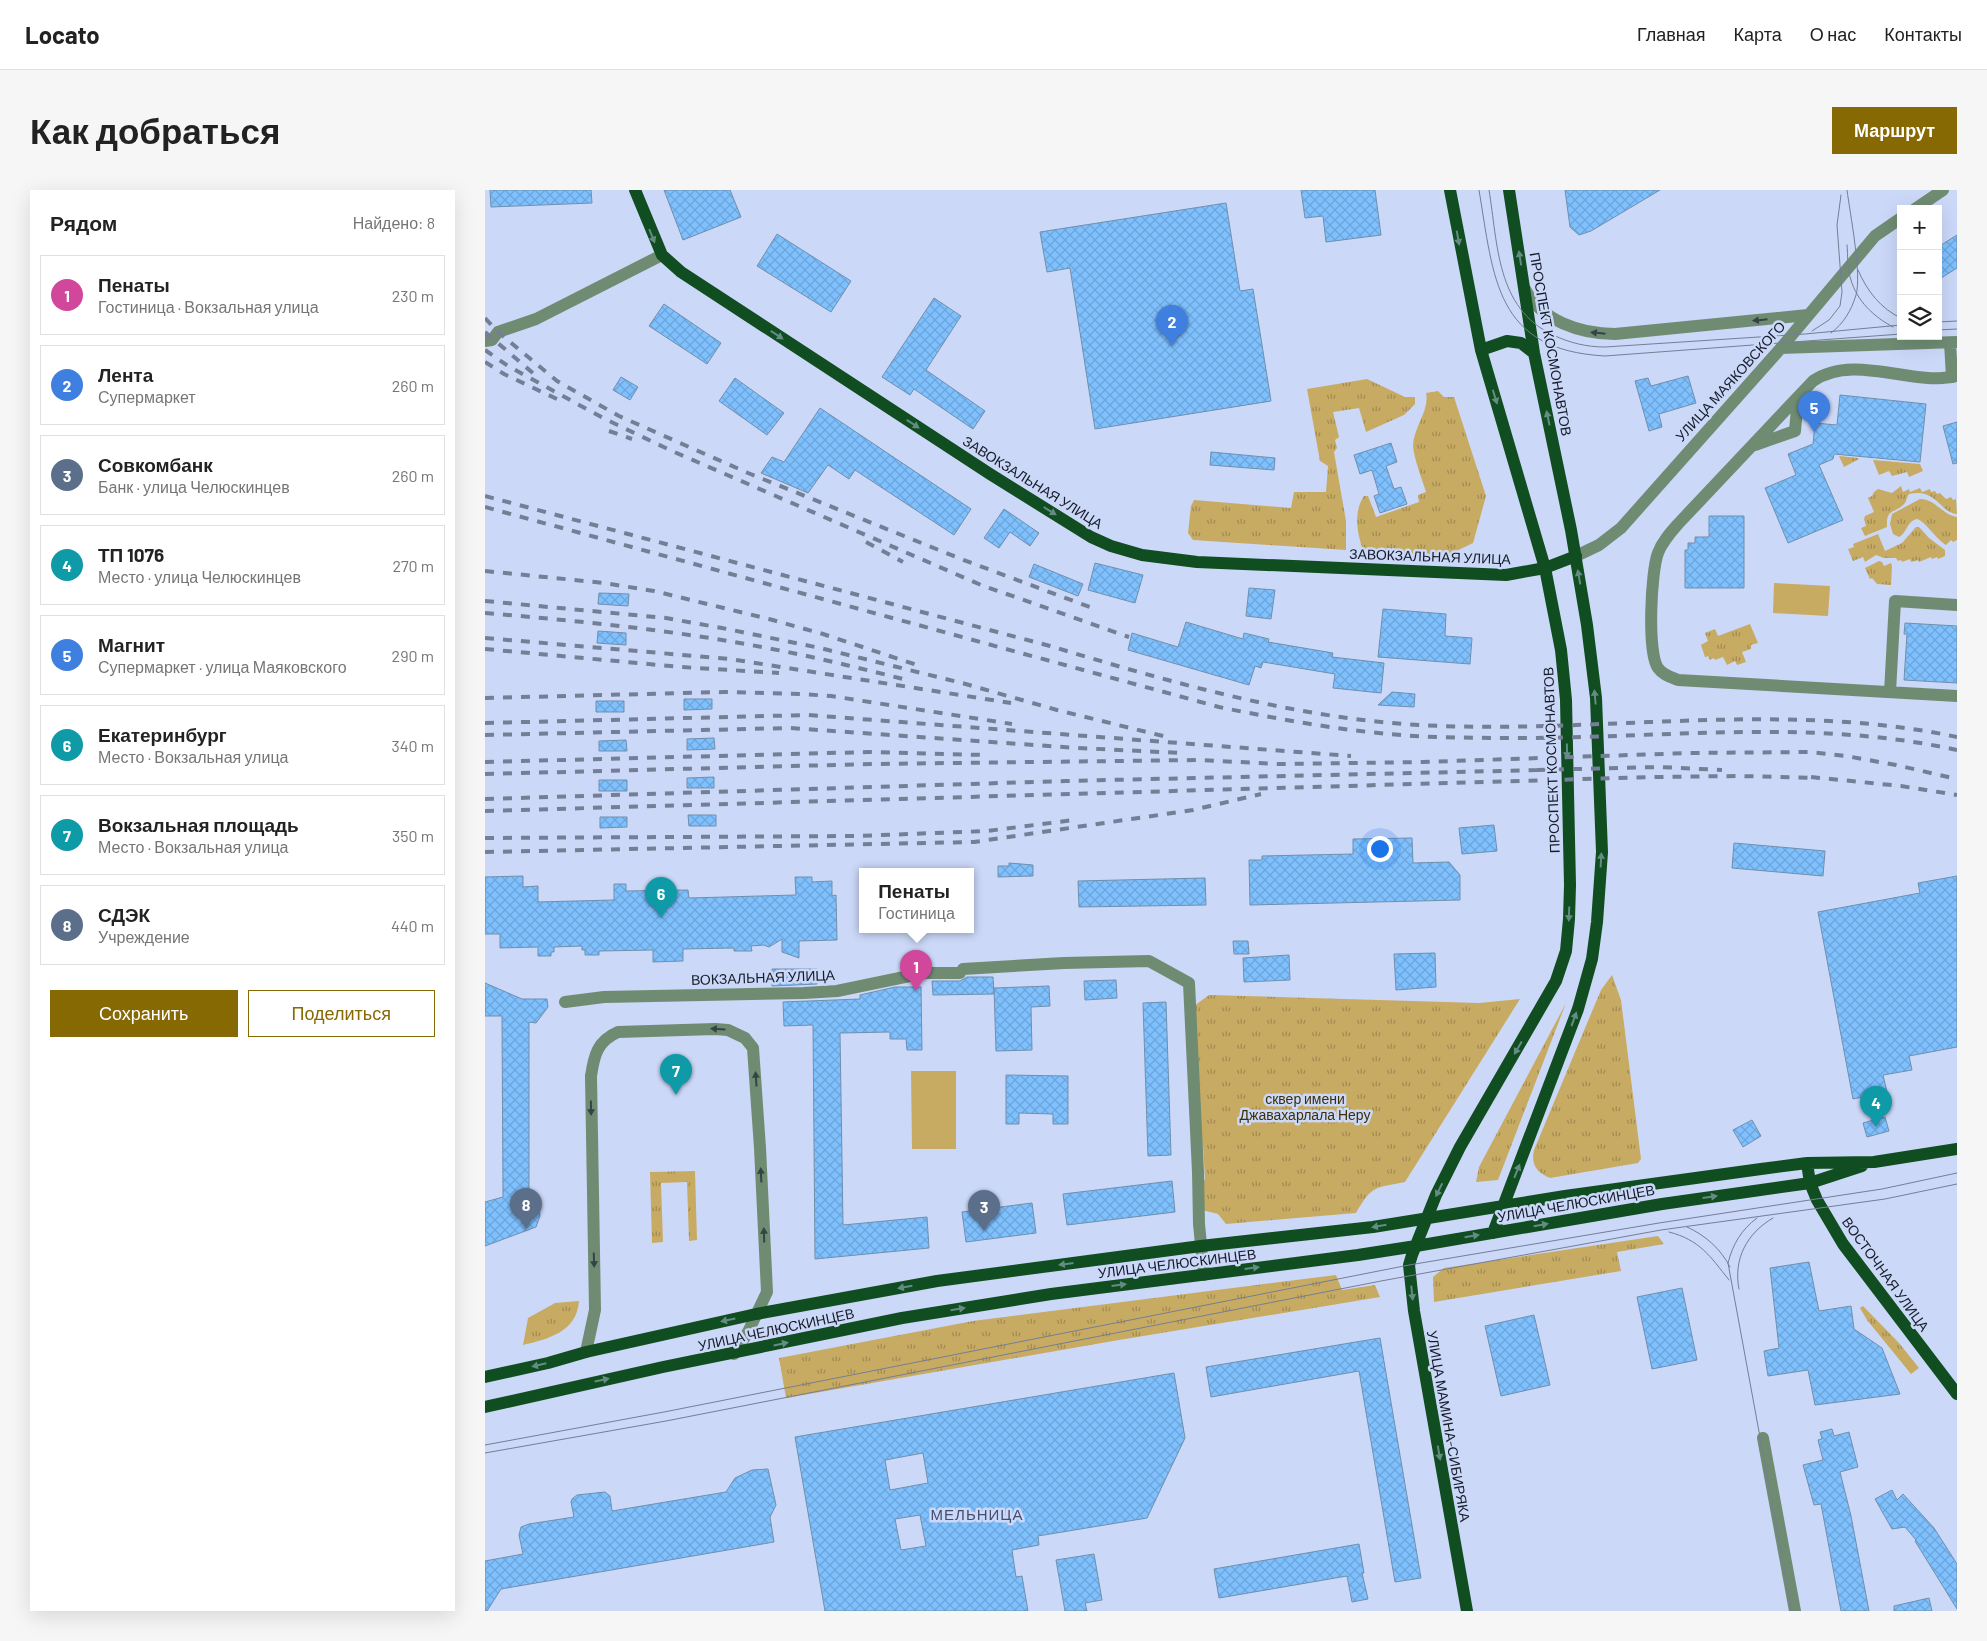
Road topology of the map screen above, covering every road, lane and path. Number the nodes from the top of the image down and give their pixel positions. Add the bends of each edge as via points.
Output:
1 (635, 190) edge
2 (1450, 190) edge
3 (1509, 190) edge
4 (1943, 190) edge
5 (1921, 205) edge
6 (1897, 221) edge
7 (661, 256) junction
8 (1524, 288) junction
9 (1808, 315) junction
10 (485, 341) edge
11 (1954, 342) edge
12 (1781, 348) junction
13 (1481, 350) junction
14 (1534, 353) junction
15 (1954, 377) edge
16 (1798, 397) junction
17 (1753, 446) junction
18 (1576, 556) junction
19 (1545, 568) junction
20 (1957, 605) edge
21 (1890, 692) junction
22 (1957, 696) edge
23 (565, 1002) dead end
24 (1957, 1149) edge
25 (1874, 1162) junction
26 (1807, 1164) junction
27 (1810, 1183) junction
28 (1504, 1206) junction
29 (1427, 1217) junction
30 (1493, 1233) junction
31 (1201, 1246) junction
32 (1416, 1246) junction
33 (1204, 1275) junction
34 (756, 1314) junction
35 (586, 1352) junction
36 (734, 1354) junction
37 (485, 1377) edge
38 (1957, 1394) edge
39 (485, 1407) edge
40 (1763, 1438) dead end
41 (1467, 1611) edge
42 (1795, 1611) edge

1 -> 7 main road, ЗАВОКЗАЛЬНАЯ УЛИЦА
2 -> 13 main road, ПРОСПЕКТ КОСМОНАВТОВ
8 -> 3 main road, ПРОСПЕКТ КОСМОНАВТОВ
4 - 5 street
6 - 9 street, УЛИЦА МАЯКОВСКОГО via 1875,236
7 - 10 street
7 -> 19 main road, ЗАВОКЗАЛЬНАЯ УЛИЦА via 990,474 1111,546 1143,555 1206,562 1506,575
9 -> 8 street via 1597,334 1549,315 1531,300
8 - 14 main road, ПРОСПЕКТ КОСМОНАВТОВ
9 - 12 street, УЛИЦА МАЯКОВСКОГО
11 - 12 street
11 - 15 street
12 - 18 street, УЛИЦА МАЯКОВСКОГО via 1621,528 1599,545
13 - 14 main road via 1507,341 1521,343
13 -> 19 main road, ПРОСПЕКТ КОСМОНАВТОВ
18 -> 14 main road, ПРОСПЕКТ КОСМОНАВТОВ
15 - 16 street via 1929,378 1876,370 1836,372 1821,376
16 - 17 street
16 - 17 street via 1795,431
17 - 21 street via 1678,524 1658,553 1652,590 1652,633 1654,660 1659,669 1678,680
18 - 19 main road, ЗАВОКЗАЛЬНАЯ УЛИЦА
28 -> 18 main road, ПРОСПЕКТ КОСМОНАВТОВ via 1578,1009 1592,959 1597,922 1601,852 1596,698
19 -> 29 main road, ПРОСПЕКТ КОСМОНАВТОВ via 1561,650 1566,700 1570,885 1566,951 1546,1001 1460,1147
20 - 21 street via 1895,601
21 - 22 street
23 - 31 street, ВОКЗАЛЬНАЯ УЛИЦА via 604,997 805,993 924,973 1064,963 1149,961 1189,983
24 - 25 main road, УЛИЦА ЧЕЛЮСКИНЦЕВ
25 - 26 main road, УЛИЦА ЧЕЛЮСКИНЦЕВ
25 - 27 main road, УЛИЦА ЧЕЛЮСКИНЦЕВ
26 - 27 main road, ВОСТОЧНАЯ УЛИЦА
26 - 28 main road, УЛИЦА ЧЕЛЮСКИНЦЕВ
30 -> 27 main road, УЛИЦА ЧЕЛЮСКИНЦЕВ
27 - 38 main road, ВОСТОЧНАЯ УЛИЦА via 1843,1244
28 - 29 main road, УЛИЦА ЧЕЛЮСКИНЦЕВ
28 - 30 main road, ПРОСПЕКТ КОСМОНАВТОВ
29 -> 31 main road, УЛИЦА ЧЕЛЮСКИНЦЕВ via 1373,1227
29 - 32 main road, ПРОСПЕКТ КОСМОНАВТОВ
32 -> 30 main road, УЛИЦА ЧЕЛЮСКИНЦЕВ
31 - 33 street
31 -> 34 main road, УЛИЦА ЧЕЛЮСКИНЦЕВ via 937,1281
33 -> 32 main road, УЛИЦА ЧЕЛЮСКИНЦЕВ
32 -> 41 main road, УЛИЦА МАМИНА-СИБИРЯКА via 1409,1265 1414,1311
36 -> 33 main road, УЛИЦА ЧЕЛЮСКИНЦЕВ via 921,1315 1051,1294
34 -> 35 main road, УЛИЦА ЧЕЛЮСКИНЦЕВ
34 -> 35 street via 767,1292 758,1112 751,1042 739,1033 715,1029 617,1032 598,1048 591,1076 595,1310
34 - 36 street
35 -> 37 main road, УЛИЦА ЧЕЛЮСКИНЦЕВ
39 -> 36 main road, УЛИЦА ЧЕЛЮСКИНЦЕВ
40 - 42 street

